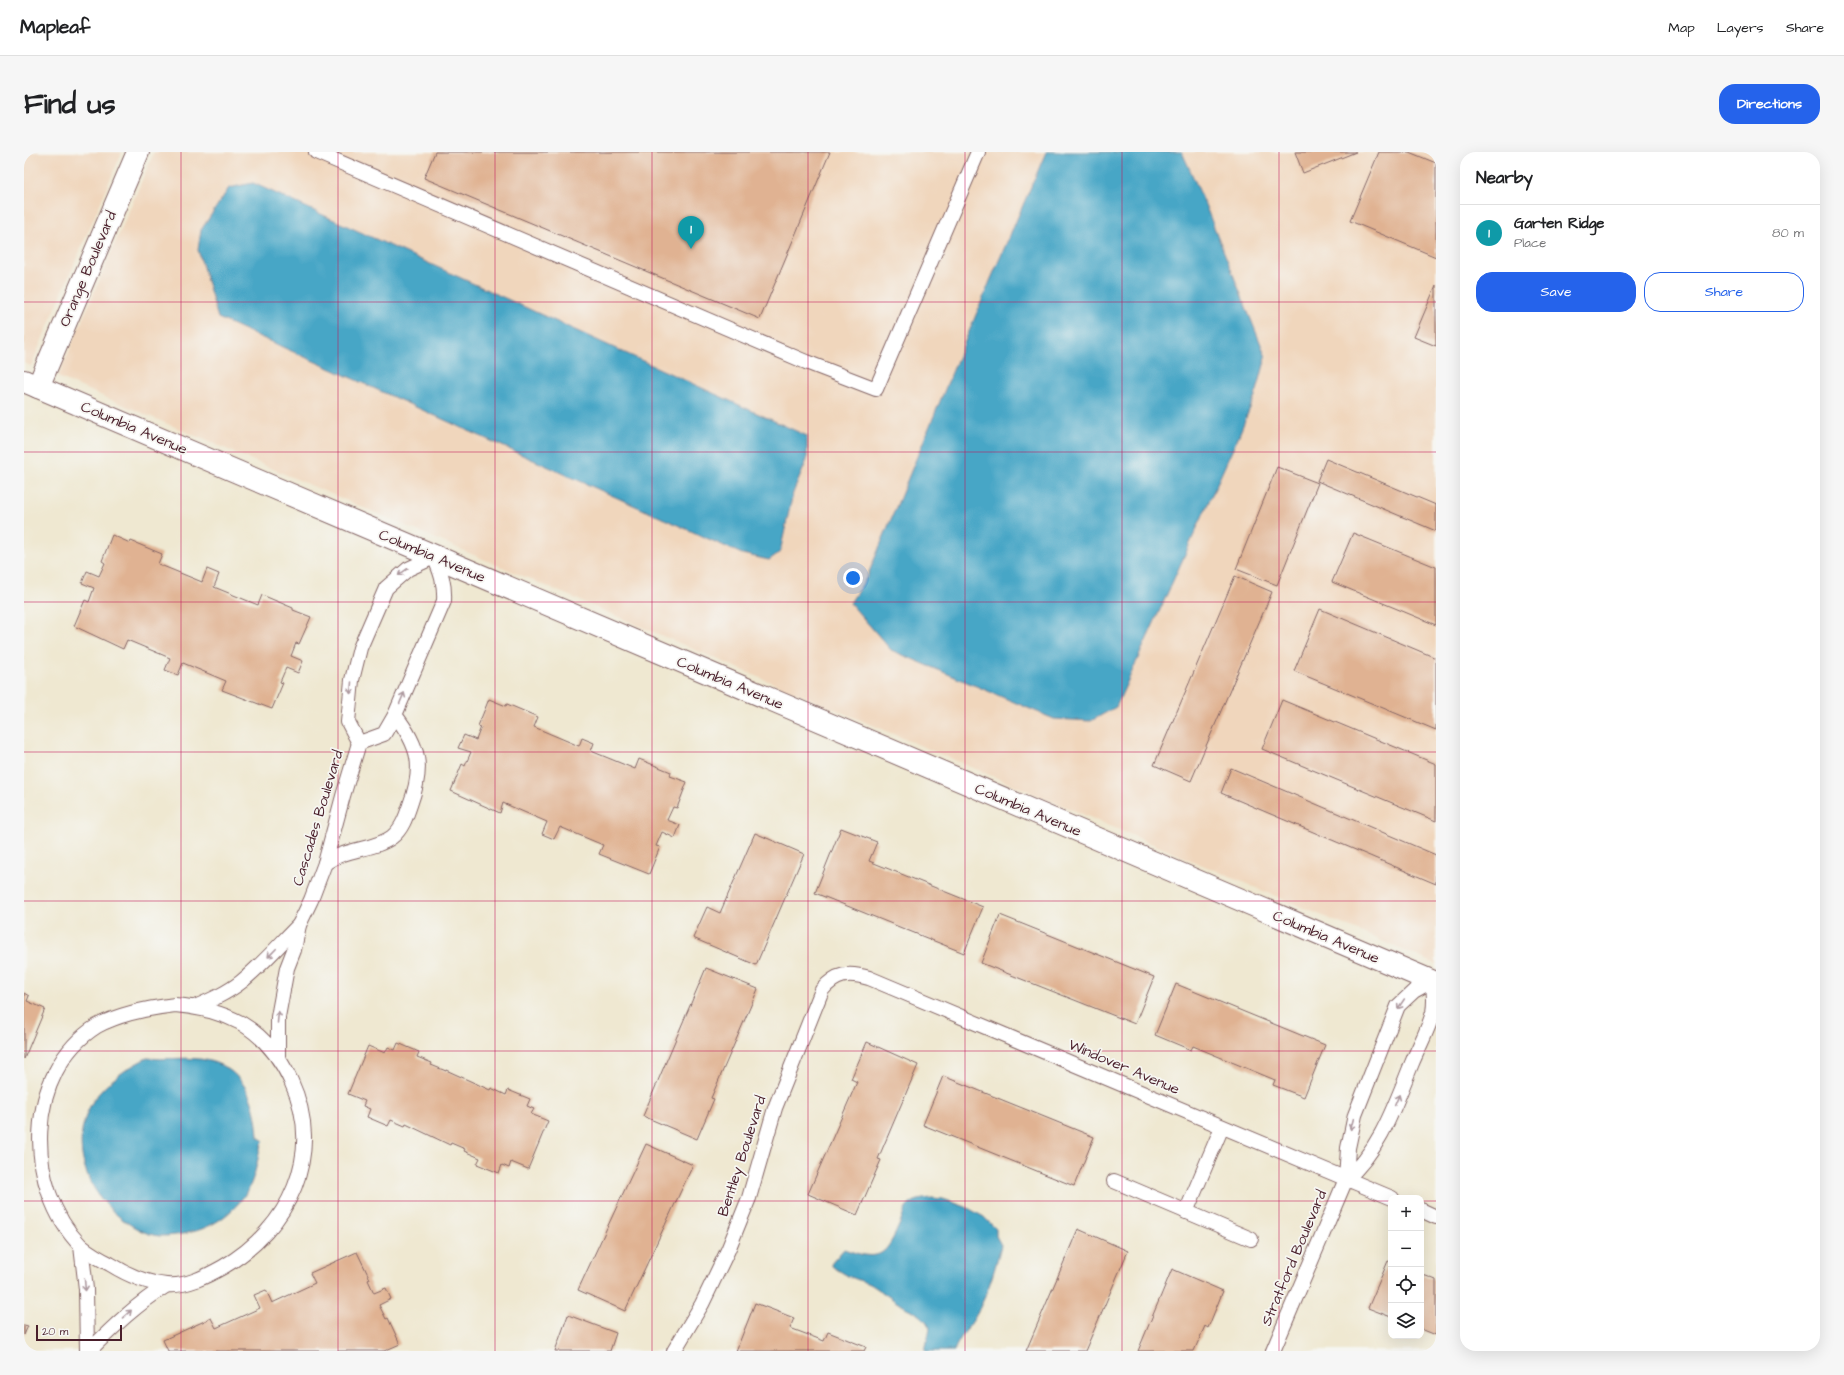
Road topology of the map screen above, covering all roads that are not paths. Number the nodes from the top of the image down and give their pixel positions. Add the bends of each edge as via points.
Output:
1 (138, 152) edge
2 (316, 152) edge
3 (978, 152) edge
4 (31, 384) edge
5 (434, 557) junction
6 (395, 715) junction
7 (359, 743) junction
8 (325, 863) junction
9 (298, 924) junction
10 (841, 974) joint
11 (1434, 982) edge
12 (195, 1007) junction
13 (278, 1056) junction
14 (1222, 1127) junction
15 (1346, 1179) junction
16 (1114, 1181) dead end
17 (1388, 1196) edge
18 (1424, 1211) edge
19 (1186, 1212) junction
20 (1436, 1217) edge
21 (1251, 1240) dead end
22 (82, 1246) junction
23 (167, 1285) junction
24 (88, 1351) edge
25 (674, 1351) edge
26 (1273, 1351) edge

1 - 4 street, Orange Boulevard
2 - 3 lane via 806,362 876,389
4 - 5 street, Columbia Avenue
6 -> 5 lane, Cascades Boulevard via 444,601 443,578
5 -> 7 lane, Cascades Boulevard via 408,569 386,588 360,648 352,680 348,722
5 - 11 street, Columbia Avenue
6 - 7 lane, Cascades Boulevard via 384,734
6 - 8 lane via 413,743 418,761 417,786 401,828 392,837 378,844 343,853
7 - 8 lane, Cascades Boulevard
8 - 9 lane, Cascades Boulevard via 311,900
9 -> 12 lane, Cascades Boulevard via 241,982
13 -> 9 lane, Cascades Boulevard via 278,1017
10 - 14 lane, Windover Avenue via 869,978
10 - 25 lane, Bentley Boulevard via 822,990 775,1108 749,1198 731,1244 709,1290
15 -> 11 lane, Stratford Boulevard via 1369,1155 1385,1128 1430,1022
11 -> 15 lane, Stratford Boulevard via 1414,991 1398,1006 1355,1115 1348,1148
12 - 13 lane, Cascades Boulevard via 212,1011 242,1024 256,1033
12 - 22 lane, Cascades Boulevard via 157,1007 111,1019 96,1027 71,1047 50,1075 36,1122 37,1166 51,1204 68,1232
13 - 23 lane, Cascades Boulevard via 295,1090 301,1110 303,1131 300,1172 289,1202 263,1238 248,1251 205,1277 182,1284
14 - 15 lane, Windover Avenue
14 - 19 lane
15 - 17 lane, Windover Avenue
15 - 26 lane, Stratford Boulevard
16 - 19 lane
18 - 20 lane
19 - 21 lane
22 - 23 lane, Cascades Boulevard via 131,1275
22 -> 24 lane, Cascades Boulevard
24 -> 23 lane, Cascades Boulevard via 145,1299

